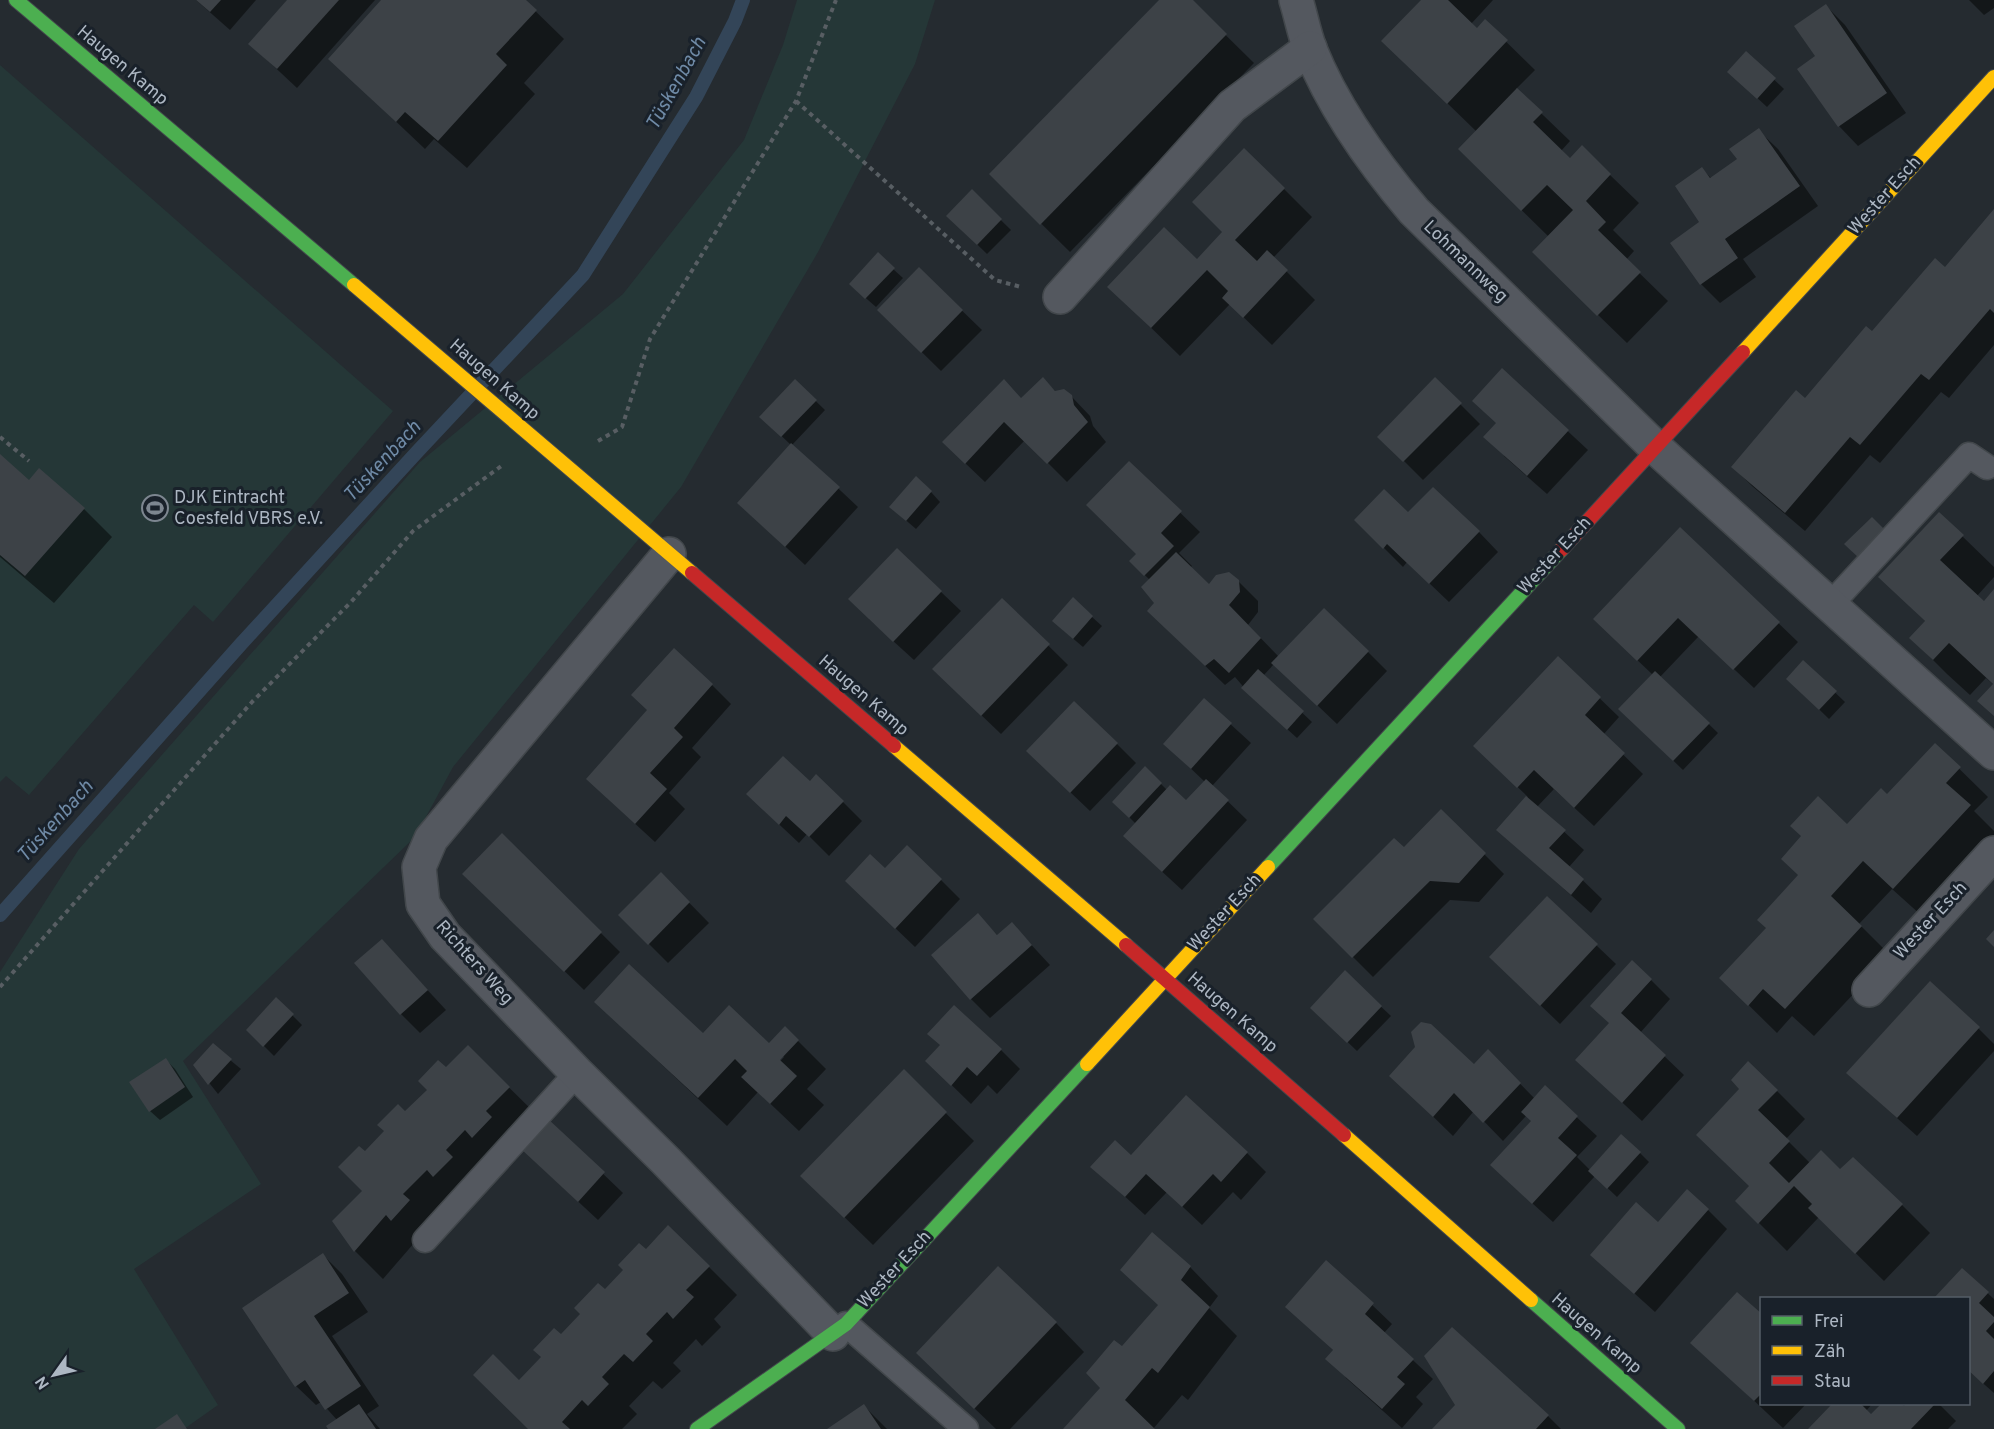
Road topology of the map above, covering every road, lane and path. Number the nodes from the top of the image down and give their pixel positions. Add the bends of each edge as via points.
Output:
1 (836, 0) edge
2 (1296, 0) edge
3 (26, 3) edge
4 (1310, 48) junction
5 (1993, 80) edge
6 (796, 101) junction
7 (1060, 297) joint
8 (0, 437) edge
9 (1656, 448) junction
10 (29, 461) dead end
11 (562, 462) junction
12 (1992, 465) edge
13 (669, 554) junction
14 (1830, 605) junction
15 (1994, 753) edge
16 (1994, 853) edge
17 (1165, 978) junction
18 (0, 987) edge
19 (1869, 990) dead end
20 (577, 1073) junction
21 (425, 1240) dead end
22 (839, 1329) junction
23 (697, 1429) edge
24 (966, 1429) edge
25 (1678, 1429) edge

1 - 6 path
2 - 4 street, Lohmannweg
3 - 11 street, Haugen Kamp
4 - 7 street via 1232,106
4 - 9 street, Lohmannweg via 1356,134 1414,212
5 - 9 street, Wester Esch
6 - 7 path via 995,280
6 - 11 path via 650,339 622,426
8 - 10 path
9 - 14 street
9 - 17 street, Wester Esch
11 - 13 street, Haugen Kamp
11 - 18 path via 509,461 413,531 351,602 252,702
12 - 14 lane via 1969,454
13 - 17 street, Haugen Kamp
13 - 20 street, Richters Weg via 431,839 419,867 423,904 446,936
14 - 15 street
16 - 19 street, Wester Esch
17 - 22 street, Wester Esch
17 - 25 street, Haugen Kamp
20 - 21 lane
20 - 22 street, Richters Weg
22 - 23 street, Wester Esch
22 - 24 lane

